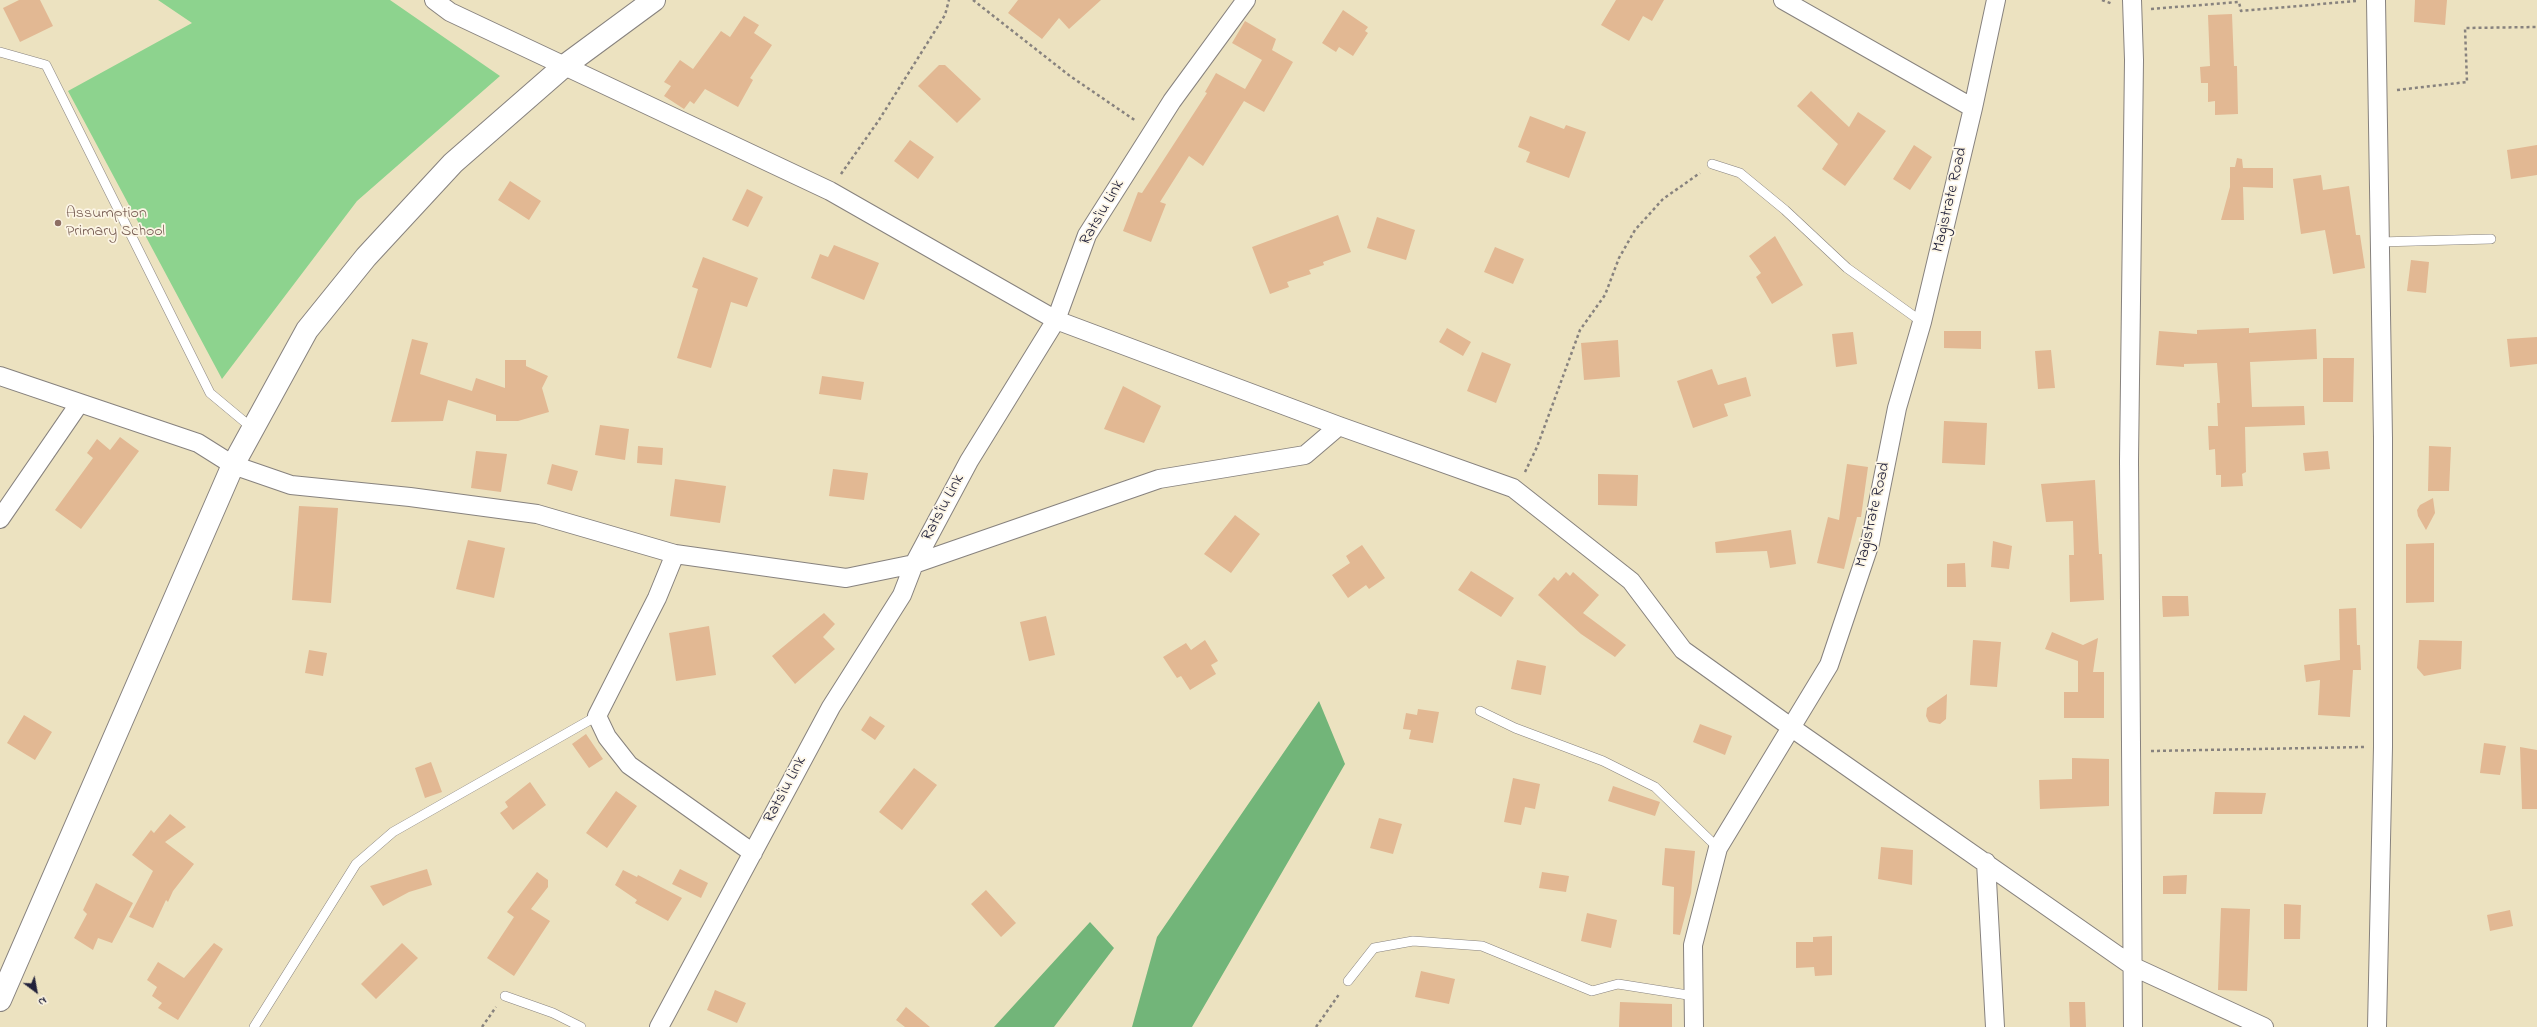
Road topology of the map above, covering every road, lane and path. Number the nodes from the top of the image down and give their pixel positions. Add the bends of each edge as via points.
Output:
1 (434, 0) edge
2 (654, 0) edge
3 (949, 0) edge
4 (973, 0) edge
5 (1246, 0) edge
6 (1783, 0) edge
7 (1996, 0) edge
8 (2102, 0) edge
9 (2362, 0) edge
10 (2376, 0) edge
11 (2131, 5) edge
12 (2537, 27) edge
13 (0, 52) edge
14 (563, 66) junction
15 (2378, 92) junction
16 (1973, 108) junction
17 (1153, 133) junction
18 (1712, 164) joint
19 (830, 190) junction
20 (2491, 239) dead end
21 (2379, 242) junction
22 (1056, 320) junction
23 (1922, 322) junction
24 (0, 376) edge
25 (79, 404) junction
26 (1339, 426) junction
27 (252, 428) junction
28 (233, 465) junction
29 (1513, 488) junction
30 (0, 519) edge
31 (675, 554) junction
32 (914, 564) junction
33 (1480, 711) dead end
34 (597, 716) junction
35 (1792, 728) junction
36 (2382, 747) junction
37 (2131, 751) junction
38 (1718, 848) junction
39 (753, 852) junction
40 (1986, 862) junction
41 (2134, 967) junction
42 (1348, 981) joint
43 (505, 996) joint
44 (1694, 996) junction
45 (0, 1000) edge
46 (254, 1027) edge
47 (482, 1027) edge
48 (581, 1027) edge
49 (659, 1027) edge
50 (1316, 1027) edge
51 (1694, 1027) edge
52 (1996, 1027) edge
53 (2133, 1027) edge
54 (2264, 1027) edge
55 (2377, 1027) edge

1 - 14 street via 450,12
2 - 14 main road
3 - 19 path via 945,15 879,120
4 - 17 path via 1070,76
5 - 17 street, Rats'iu Link via 1172,101
6 - 16 street
7 - 16 street, Magistrate Road
8 - 11 path
9 - 11 path via 2241,11 2239,2
10 - 15 street
11 - 37 street via 2134,68 2129,461
12 - 15 path via 2465,28 2467,82
13 - 27 lane via 46,65 210,393
14 - 19 street
14 - 27 main road via 453,163 366,257 307,330
15 - 21 street
16 - 23 street, Magistrate Road
17 - 22 street, Rats'iu Link via 1087,235
18 - 23 lane via 1740,173 1785,210 1846,268
18 - 29 path via 1663,199 1635,230 1619,258 1605,295 1580,330 1537,447 1520,483
19 - 22 street
20 - 21 lane
21 - 36 street via 2383,438
22 - 26 street
22 - 32 street, Rats'iu Link via 969,461
23 - 35 street, Magistrate Road via 1897,408 1870,543 1829,665
24 - 25 street
25 - 28 street via 198,443
25 - 30 street
26 - 29 street
26 - 32 street via 1305,455 1159,479
27 - 28 main road
28 - 31 street via 290,485 410,497 537,514
28 - 45 main road
29 - 35 street via 1631,581 1683,650
31 - 32 street via 846,578
31 - 34 street
32 - 39 street, Rats'iu Link via 902,595 831,707
33 - 38 lane via 1515,728 1603,761 1654,788
34 - 39 street via 607,737 630,765
34 - 46 lane via 393,832 356,864
35 - 38 street, Magistrate Road
35 - 40 street
36 - 37 path
36 - 55 street
37 - 41 street
38 - 44 street, Magistrate Road via 1693,945
39 - 49 street, Rats'iu Link
40 - 41 street
40 - 52 street
41 - 53 street
41 - 54 street
42 - 44 lane via 1374,948 1413,941 1482,946 1592,991 1618,984
42 - 50 path
43 - 47 path
43 - 48 lane via 553,1013
44 - 51 street, Magistrate Road

